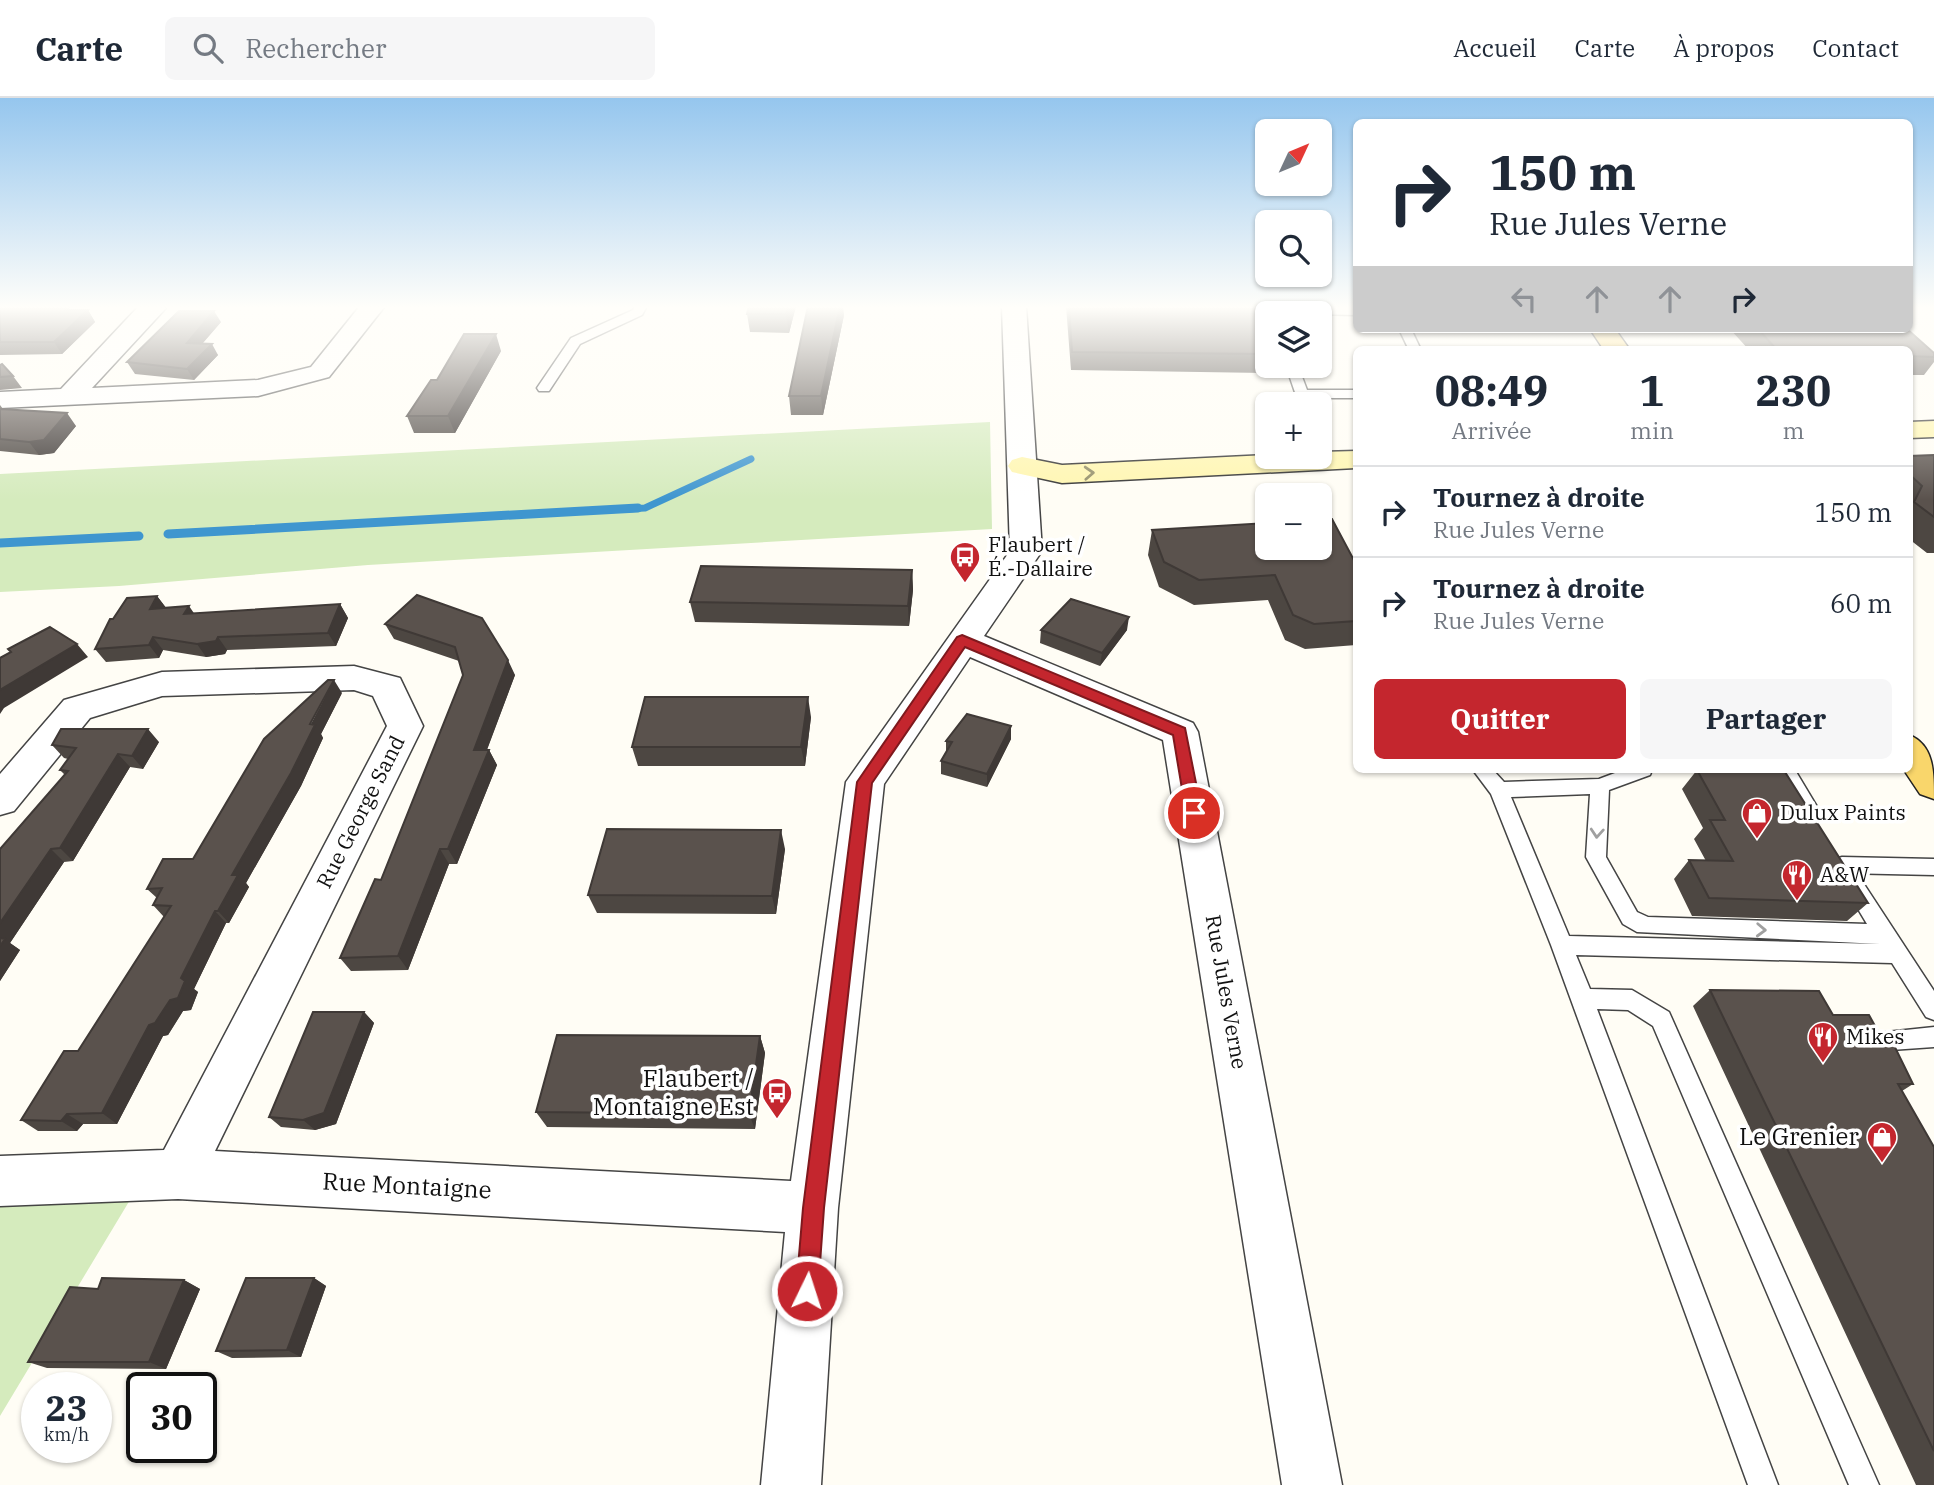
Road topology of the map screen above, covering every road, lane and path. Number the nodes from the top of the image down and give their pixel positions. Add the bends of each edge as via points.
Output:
1 (93, 371) edge
2 (321, 371) edge
3 (555, 371) edge
4 (1017, 371) edge
5 (544, 388) dead end
6 (1353, 394) edge
7 (1332, 396) edge
8 (67, 398) junction
9 (0, 400) edge
10 (1934, 410) edge
11 (1913, 411) edge
12 (1934, 429) edge
13 (1913, 430) edge
14 (1353, 440) edge
15 (1255, 445) edge
16 (1332, 446) edge
17 (1332, 452) edge
18 (1255, 455) edge
19 (1353, 458) edge
20 (1022, 466) junction
21 (962, 640) junction
22 (1913, 755) edge
23 (1485, 773) edge
24 (1635, 773) edge
25 (1786, 773) edge
26 (1934, 783) edge
27 (1600, 786) junction
28 (1499, 790) junction
29 (0, 800) edge
30 (1842, 866) junction
31 (1934, 867) edge
32 (1891, 944) junction
33 (1562, 946) junction
34 (1582, 999) junction
35 (1934, 1010) edge
36 (1934, 1037) edge
37 (1893, 1078) edge
38 (178, 1174) junction
39 (0, 1181) edge
40 (813, 1208) junction
41 (791, 1485) edge
42 (1312, 1485) edge
43 (1763, 1485) edge
44 (1864, 1485) edge

1 - 8 street
2 - 8 street via 258,388
3 - 5 lane
4 - 20 street
6 - 7 lane
8 - 9 street
10 - 11 street
12 - 13 street
14 - 16 street
15 - 20 street via 1060,454
17 - 19 street
20 -> 18 street via 1062,474
20 - 21 street via 1026,551
21 - 40 street via 865,782
21 - 42 street, Rue Jules Verne via 1180,732
22 - 26 main road
23 - 28 lane
24 - 27 lane
25 - 30 lane
27 - 28 lane
27 -> 32 lane via 1596,857 1630,918 1645,926
28 - 33 lane
29 - 38 street, Rue George Sand via 77,709 162,684 354,678 387,687 405,726
30 - 31 lane
30 - 32 lane
32 - 33 lane
32 - 35 lane
33 - 34 lane
34 - 43 lane
34 - 44 lane via 1632,1000 1661,1019
36 - 37 lane via 1885,1041 1879,1047
38 - 39 street, Rue Montaigne
38 - 40 street, Rue Montaigne
40 - 41 street

